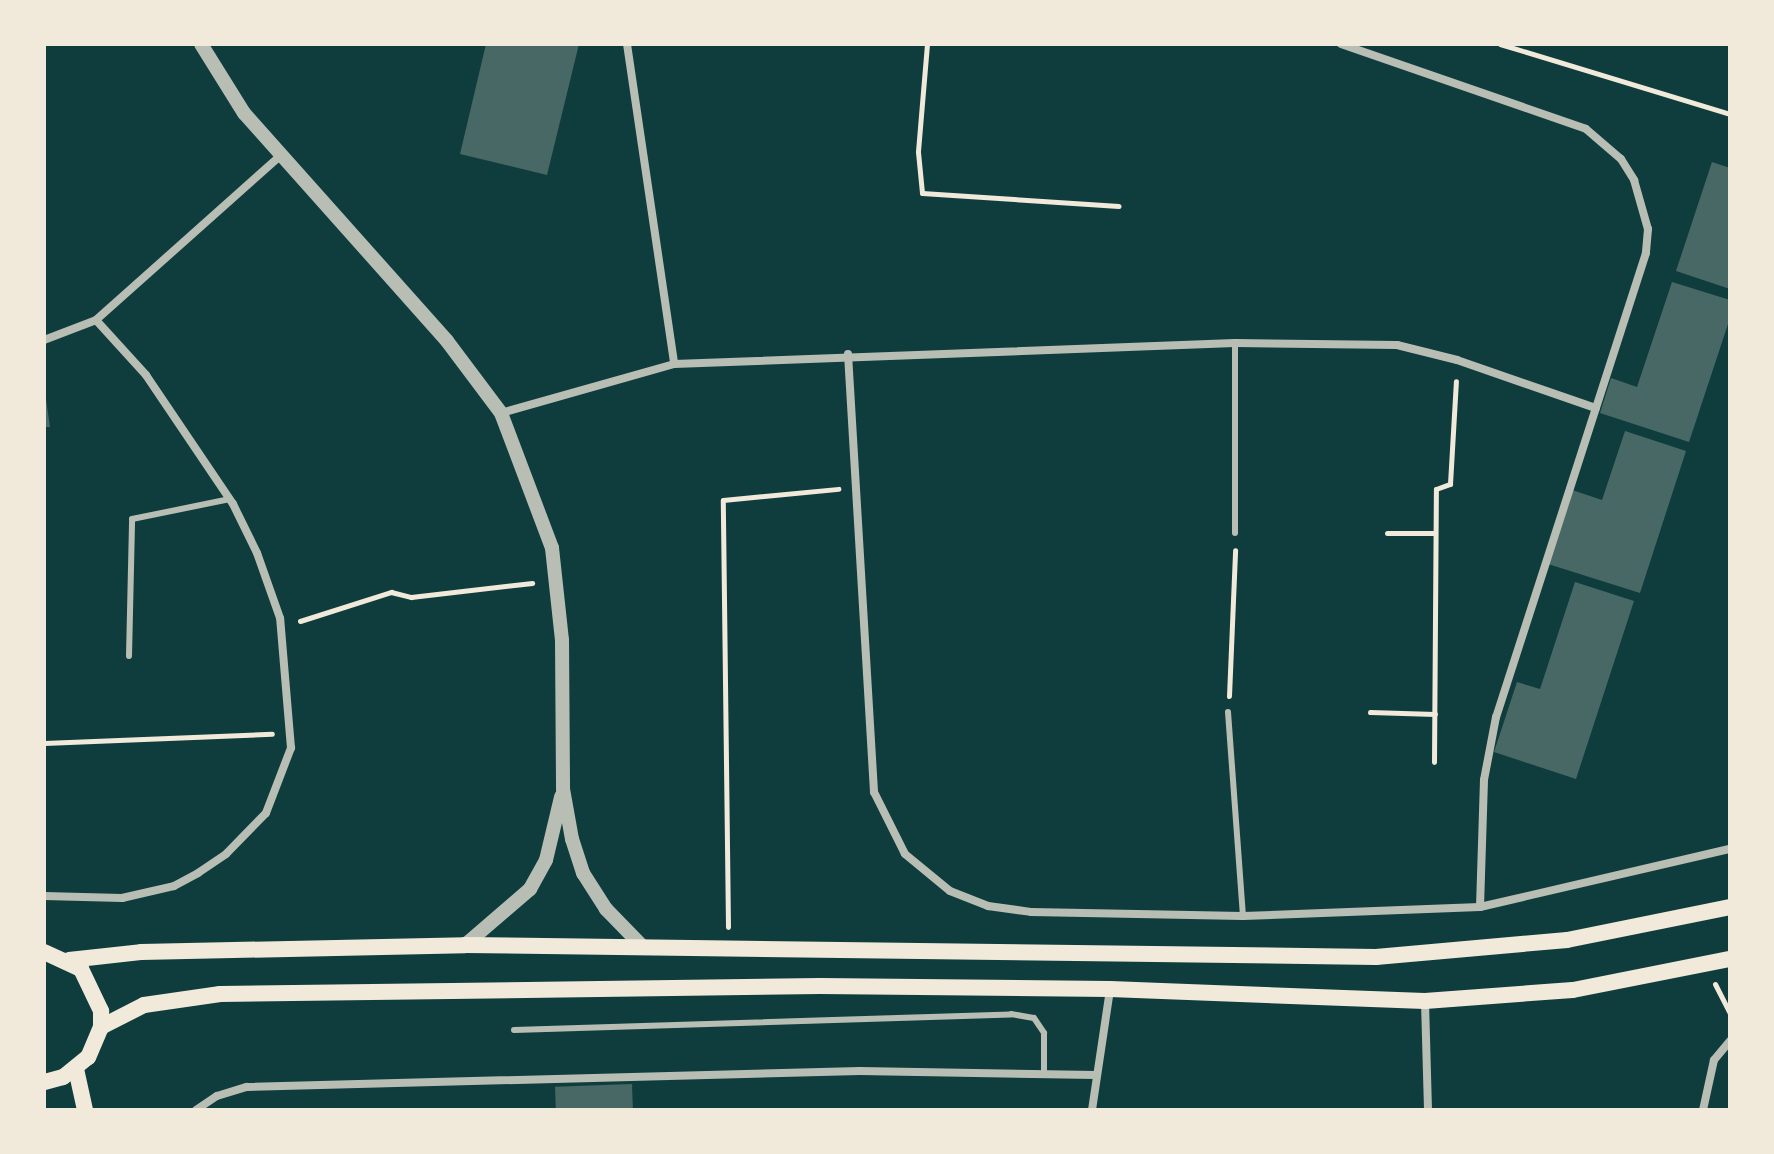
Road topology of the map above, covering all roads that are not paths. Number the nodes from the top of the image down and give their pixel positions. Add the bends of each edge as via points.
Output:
1 (201, 44) edge
2 (627, 44) edge
3 (1341, 44) edge
4 (281, 155) junction
5 (96, 320) junction
6 (44, 340) edge
7 (1235, 343) junction
8 (848, 354) junction
9 (674, 364) junction
10 (1596, 408) junction
11 (501, 413) junction
12 (230, 499) junction
13 (1235, 533) road end
14 (129, 656) dead end
15 (1228, 712) road end
16 (563, 789) junction
17 (1730, 849) edge
18 (44, 896) edge
19 (1480, 907) junction
20 (1730, 907) edge
21 (1243, 916) junction
22 (465, 945) junction
23 (643, 947) junction
24 (44, 952) edge
25 (1730, 959) edge
26 (69, 960) junction
27 (1110, 989) junction
28 (1425, 1001) junction
29 (101, 1027) junction
30 (514, 1030) dead end
31 (1730, 1041) edge
32 (76, 1069) junction
33 (1044, 1075) junction
34 (1096, 1075) junction
35 (44, 1082) edge
36 (85, 1110) edge
37 (196, 1110) edge
38 (1092, 1110) edge
39 (1428, 1110) edge
40 (1703, 1110) edge

1 - 4 street via 244,113
2 - 9 street
3 - 10 street via 1560,116 1603,141 1621,159 1644,203 1646,253
4 - 5 street
4 - 11 street via 447,341
5 - 6 street
5 - 12 street via 146,375
7 - 8 street
7 - 10 street via 1397,345
7 - 13 lane
8 - 9 street
8 - 21 street via 874,792 905,854 950,891 988,906
9 - 11 street
10 - 19 street via 1488,747
11 - 16 street via 538,500 557,580
12 - 14 lane via 132,519
12 - 18 street via 262,563 281,627 293,734 286,771 266,813 226,854 149,894
15 - 21 lane
16 - 22 street via 546,860 530,889
16 - 23 street via 583,873 606,909
17 - 19 street
19 - 21 street
20 - 23 main road via 1567,940 1376,957
22 - 23 main road
22 - 26 main road via 156,951
24 - 26 main road
25 - 28 main road via 1573,990
26 - 29 main road via 91,981
27 - 28 main road
27 - 29 main road via 820,986 220,994 144,1005
27 - 34 street
28 - 39 street
29 - 32 main road
30 - 33 lane via 1011,1014 1034,1018 1044,1033
31 - 40 street via 1714,1060
32 - 35 main road
32 - 36 main road
33 - 34 street
33 - 37 street via 860,1071 247,1087 217,1096
34 - 38 street

